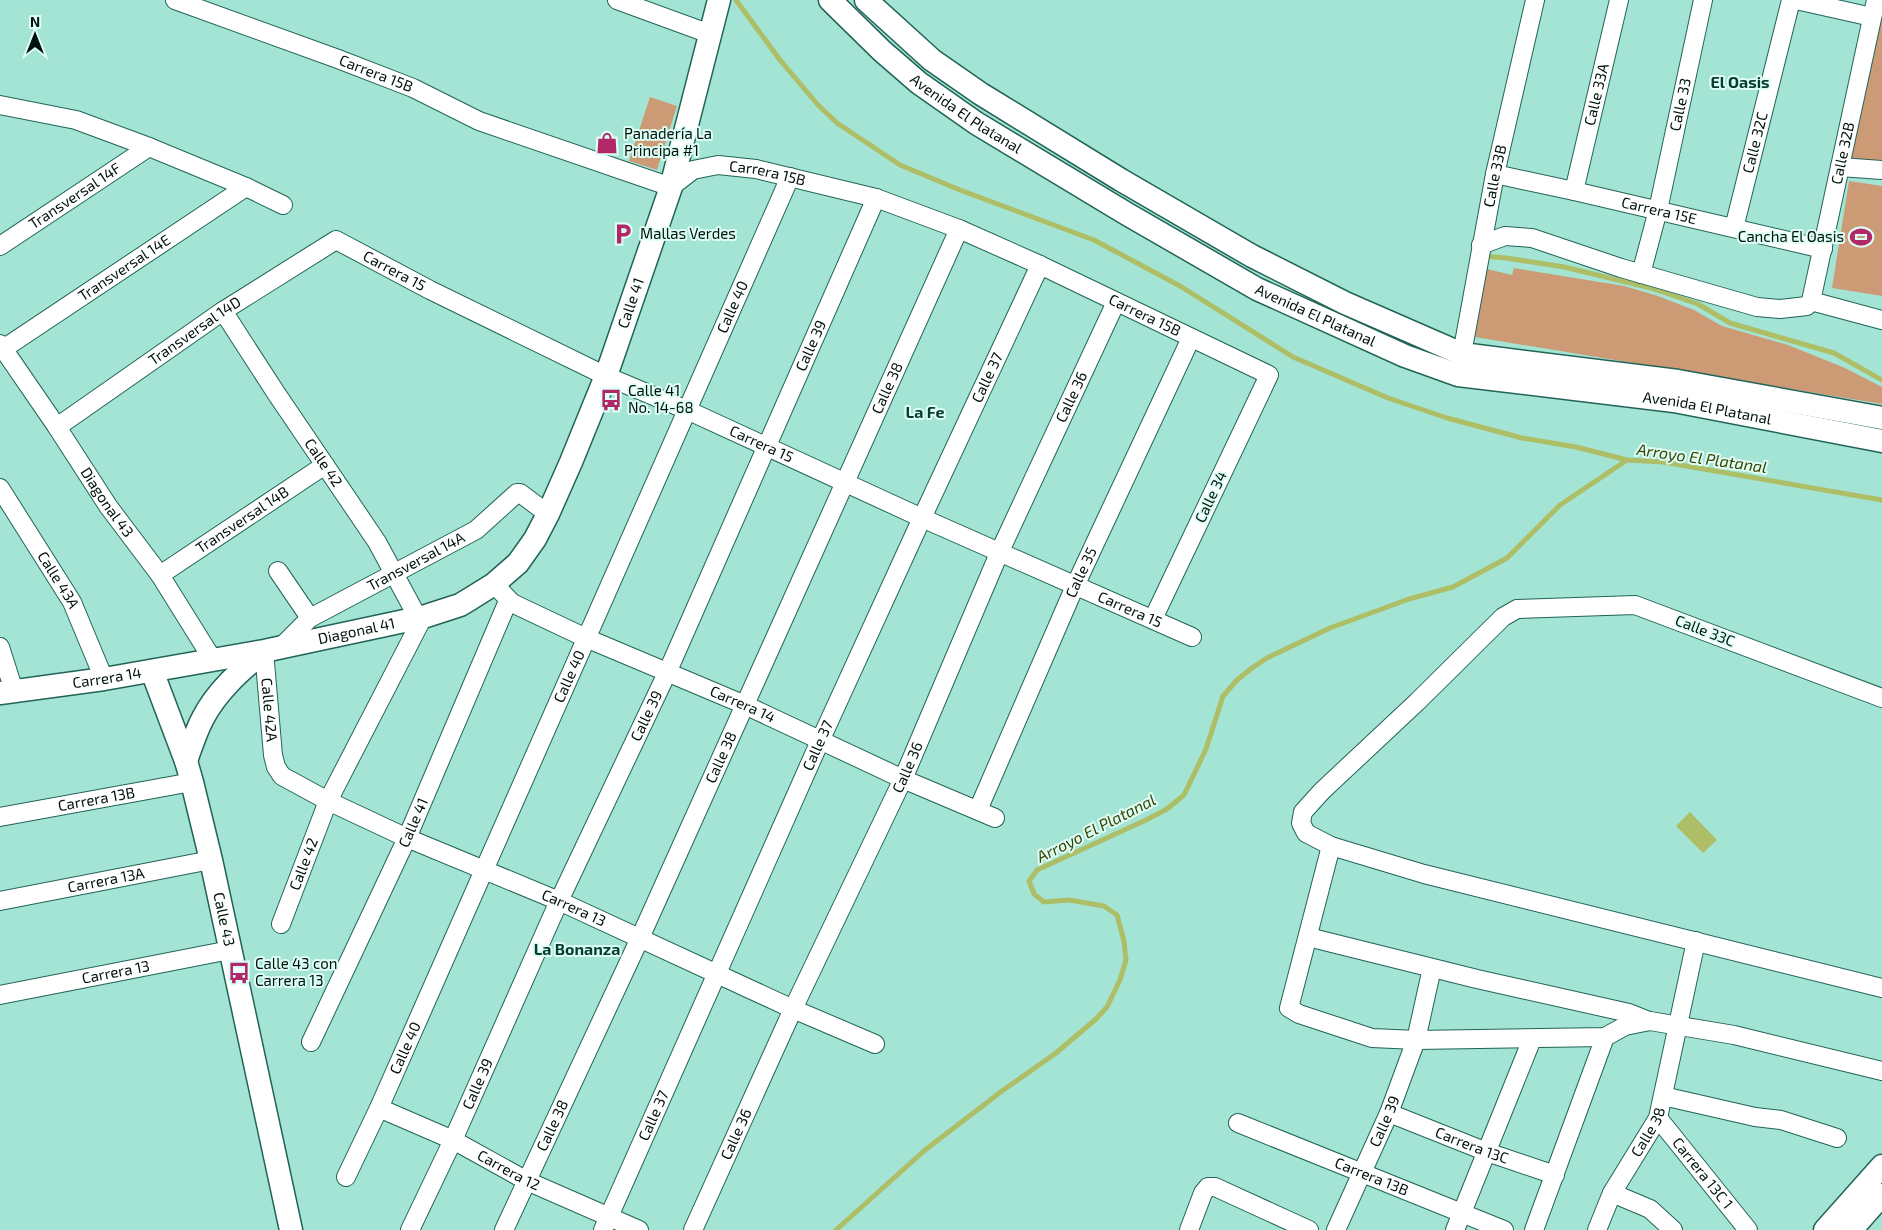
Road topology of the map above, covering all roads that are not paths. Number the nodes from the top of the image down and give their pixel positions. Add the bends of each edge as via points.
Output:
1 (175, 0) edge
2 (617, 0) edge
3 (830, 0) edge
4 (866, 0) edge
5 (1535, 0) edge
6 (1619, 0) edge
7 (1703, 0) edge
8 (1791, 0) edge
9 (1796, 0) edge
10 (718, 2) edge
11 (1874, 8) edge
12 (710, 34) junction
13 (1, 106) edge
14 (149, 147) junction
15 (1840, 167) junction
16 (1882, 170) edge
17 (1495, 174) junction
18 (790, 177) junction
19 (246, 187) junction
20 (670, 187) junction
21 (1574, 191) junction
22 (876, 198) junction
23 (283, 205) dead end
24 (1658, 210) junction
25 (1734, 228) junction
26 (959, 229) junction
27 (336, 240) joint
28 (1481, 245) junction
29 (0, 246) edge
30 (1823, 249) junction
31 (1040, 265) junction
32 (1641, 274) junction
33 (1116, 302) junction
34 (1809, 303) junction
35 (223, 311) junction
36 (1882, 320) edge
37 (1191, 338) junction
38 (2, 347) edge
39 (1462, 354) junction
40 (606, 376) junction
41 (1269, 376) joint
42 (687, 410) junction
43 (1882, 418) edge
44 (57, 427) junction
45 (1882, 441) edge
46 (767, 447) junction
47 (325, 465) junction
48 (845, 482) junction
49 (0, 488) edge
50 (548, 514) junction
51 (922, 518) junction
52 (1000, 551) junction
53 (278, 571) dead end
54 (394, 574) junction
55 (160, 575) junction
56 (1075, 586) junction
57 (501, 592) junction
58 (310, 618) junction
59 (420, 618) junction
60 (1153, 620) junction
61 (1192, 637) dead end
62 (586, 638) junction
63 (0, 647) edge
64 (272, 649) junction
65 (213, 660) junction
66 (152, 671) junction
67 (667, 674) junction
68 (104, 679) junction
69 (7, 692) edge
70 (1882, 698) edge
71 (745, 705) junction
72 (820, 741) junction
73 (276, 767) joint
74 (189, 772) junction
75 (903, 779) junction
76 (328, 801) junction
77 (978, 810) junction
78 (0, 817) edge
79 (995, 818) dead end
80 (407, 838) junction
81 (1331, 846) junction
82 (210, 860) junction
83 (485, 869) junction
84 (0, 901) edge
85 (559, 901) junction
86 (281, 924) dead end
87 (1308, 937) junction
88 (640, 938) junction
89 (1696, 941) junction
90 (230, 950) junction
91 (1432, 968) junction
92 (717, 974) junction
93 (1882, 988) edge
94 (0, 995) edge
95 (793, 1009) junction
96 (1650, 1021) junction
97 (1677, 1025) junction
98 (1605, 1037) junction
99 (1532, 1039) junction
100 (1416, 1040) junction
101 (312, 1042) dead end
102 (875, 1044) dead end
103 (1882, 1071) edge
104 (1663, 1096) junction
105 (379, 1108) junction
106 (1389, 1113) junction
107 (1658, 1118) junction
108 (1238, 1123) dead end
109 (1836, 1138) dead end
110 (453, 1140) junction
111 (1487, 1152) junction
112 (1882, 1166) edge
113 (1361, 1173) junction
114 (1556, 1175) junction
115 (346, 1177) dead end
116 (527, 1181) junction
117 (1612, 1192) junction
118 (1882, 1195) edge
119 (1461, 1213) junction
120 (606, 1223) edge
121 (291, 1230) edge
122 (410, 1230) edge
123 (504, 1230) edge
124 (639, 1230) edge
125 (693, 1230) edge
126 (1189, 1230) edge
127 (1309, 1230) edge
128 (1336, 1230) edge
129 (1455, 1230) edge
130 (1504, 1230) edge
131 (1534, 1230) edge
132 (1597, 1230) edge
133 (1672, 1230) edge
134 (1748, 1230) edge
135 (1826, 1230) edge
136 (1851, 1230) edge

1 - 20 street, Carrera 15B via 413,88 479,121
2 - 12 street
3 - 45 main road, Avenida El Platanal via 919,83 976,123 1257,289 1396,353 1458,376 1674,401
4 - 39 main road, Avenida El Platanal via 932,60 1121,180 1252,256 1345,304
5 - 17 street, Calle 33B
6 - 21 street, Calle 33A
7 - 24 street, Calle 33
8 - 25 street, Calle 32C
9 - 11 street
10 - 12 main road, Calle 41
11 - 15 street, Calle 32B
12 - 20 main road, Calle 41
13 - 14 street via 76,120
14 - 19 street
14 - 29 street, Transversal 14F
15 - 16 street
15 - 30 street, Calle 32B
17 - 21 street, Carrera 15E
17 - 28 street, Calle 33B
18 - 20 street, Carrera 15B via 718,164 693,170
18 - 22 street, Carrera 15B
18 - 42 street, Calle 40
19 - 23 street
19 - 38 street, Transversal 14E
20 - 40 main road, Calle 41
21 - 24 street, Carrera 15E
22 - 26 street, Carrera 15B
22 - 46 street, Calle 39
24 - 25 street, Carrera 15E
24 - 32 street, Calle 33
25 - 30 street, Carrera 15E
26 - 31 street, Carrera 15B
26 - 48 street, Calle 38
27 - 35 street, Transversal 14D
27 - 40 street, Carrera 15
28 - 32 street via 1505,236 1532,238
28 - 39 street, Calle 33B
30 - 34 street, Calle 32B
31 - 33 street, Carrera 15B
31 - 51 street, Calle 37
32 - 34 street via 1757,307 1780,309
33 - 37 street, Carrera 15B
33 - 52 street, Calle 36
34 - 36 street
35 - 44 street, Transversal 14D
35 - 47 street, Calle 42
37 - 41 street, Carrera 15B
37 - 56 street, Calle 35
38 - 44 street, Diagonal 43
39 - 43 main road, Avenida El Platanal via 1678,381
40 - 42 street, Carrera 15
40 - 50 main road, Calle 41
41 - 60 street, Calle 34
42 - 46 street, Carrera 15
42 - 62 street, Calle 40
44 - 55 street, Diagonal 43 via 108,506
46 - 48 street, Carrera 15
46 - 67 street, Calle 39
47 - 54 street, Calle 42 via 377,542
47 - 55 street, Transversal 14B
48 - 51 street, Carrera 15
48 - 71 street, Calle 38
49 - 68 street, Calle 43A via 72,602
50 - 54 street, Transversal 14A via 517,493 476,530
50 - 57 main road, Calle 41
51 - 52 street, Carrera 15
51 - 72 street, Calle 37
52 - 56 street, Carrera 15
52 - 75 street, Calle 36
53 - 58 street
54 - 58 street, Transversal 14A
54 - 59 street, Calle 42
55 - 65 street, Diagonal 43
56 - 60 street, Carrera 15
56 - 77 street, Calle 35
57 - 59 main road, Diagonal 41
57 - 62 street, Carrera 14
57 - 80 street, Calle 41
58 - 64 street, Transversal 14A
59 - 64 main road, Diagonal 41
59 - 76 street, Calle 42
60 - 61 street, Carrera 15
62 - 67 street, Carrera 14
62 - 83 street, Calle 40
63 - 69 street
64 - 65 main road, Diagonal 41
64 - 73 street, Calle 42A via 273,755
64 - 74 main road via 236,674 214,700 203,718
65 - 66 main road, Carrera 14
66 - 68 main road, Carrera 14
66 - 74 main road, Calle 43
67 - 71 street, Carrera 14
67 - 85 street, Calle 39
68 - 69 main road, Carrera 14
70 - 81 street, Calle 33C via 1635,605 1513,610 1303,812 1301,823 1306,833
71 - 72 street, Carrera 14
71 - 88 street, Calle 38
72 - 75 street, Carrera 14
72 - 92 street, Calle 37
73 - 76 street, Carrera 13 via 282,776
74 - 78 street, Carrera 13B
74 - 82 main road, Calle 43
75 - 77 street, Carrera 14
75 - 95 street, Calle 36
76 - 80 street, Carrera 13
76 - 86 street, Calle 42
77 - 79 street, Carrera 14
80 - 83 street, Carrera 13
80 - 101 street, Calle 41
81 - 87 street
81 - 89 street via 1424,874
82 - 84 street, Carrera 13A
82 - 90 main road, Calle 43
83 - 85 street, Carrera 13
83 - 105 street, Calle 40
85 - 88 street, Carrera 13
85 - 110 street, Calle 39
87 - 91 street
87 - 100 street via 1289,1008 1312,1020 1372,1038
88 - 92 street, Carrera 13
88 - 116 street, Calle 38
89 - 93 street
89 - 97 street, Calle 38
90 - 94 street, Carrera 13
90 - 121 main road, Calle 43
91 - 96 street via 1629,1013
91 - 100 street, Calle 39
92 - 95 street, Carrera 13
92 - 120 street, Calle 37
95 - 102 street, Carrera 13
95 - 125 street, Calle 36
96 - 97 street
96 - 98 street via 1625,1026
97 - 103 street via 1734,1035
97 - 104 street, Calle 38
98 - 99 street
98 - 114 street
99 - 100 street
99 - 111 street
100 - 106 street, Calle 39
104 - 107 street, Calle 38
104 - 109 street via 1782,1120
105 - 110 street, Carrera 12
105 - 115 street, Calle 40
106 - 111 street, Carrera 13C
106 - 113 street, Calle 39
107 - 117 street, Calle 38
107 - 134 street, Carrera 13C 1
108 - 113 street, Carrera 13B
110 - 116 street, Carrera 12
110 - 122 street, Calle 39
111 - 114 street, Carrera 13C
111 - 119 street
112 - 135 main road
113 - 119 street, Carrera 13B
113 - 128 street, Calle 39
114 - 131 street
116 - 120 street, Carrera 12
116 - 123 street, Calle 38
117 - 132 street, Calle 38
117 - 133 street via 1650,1209
118 - 136 main road
119 - 129 street
119 - 130 street, Carrera 13B
120 - 124 street, Carrera 12
126 - 127 street via 1203,1192 1208,1187

